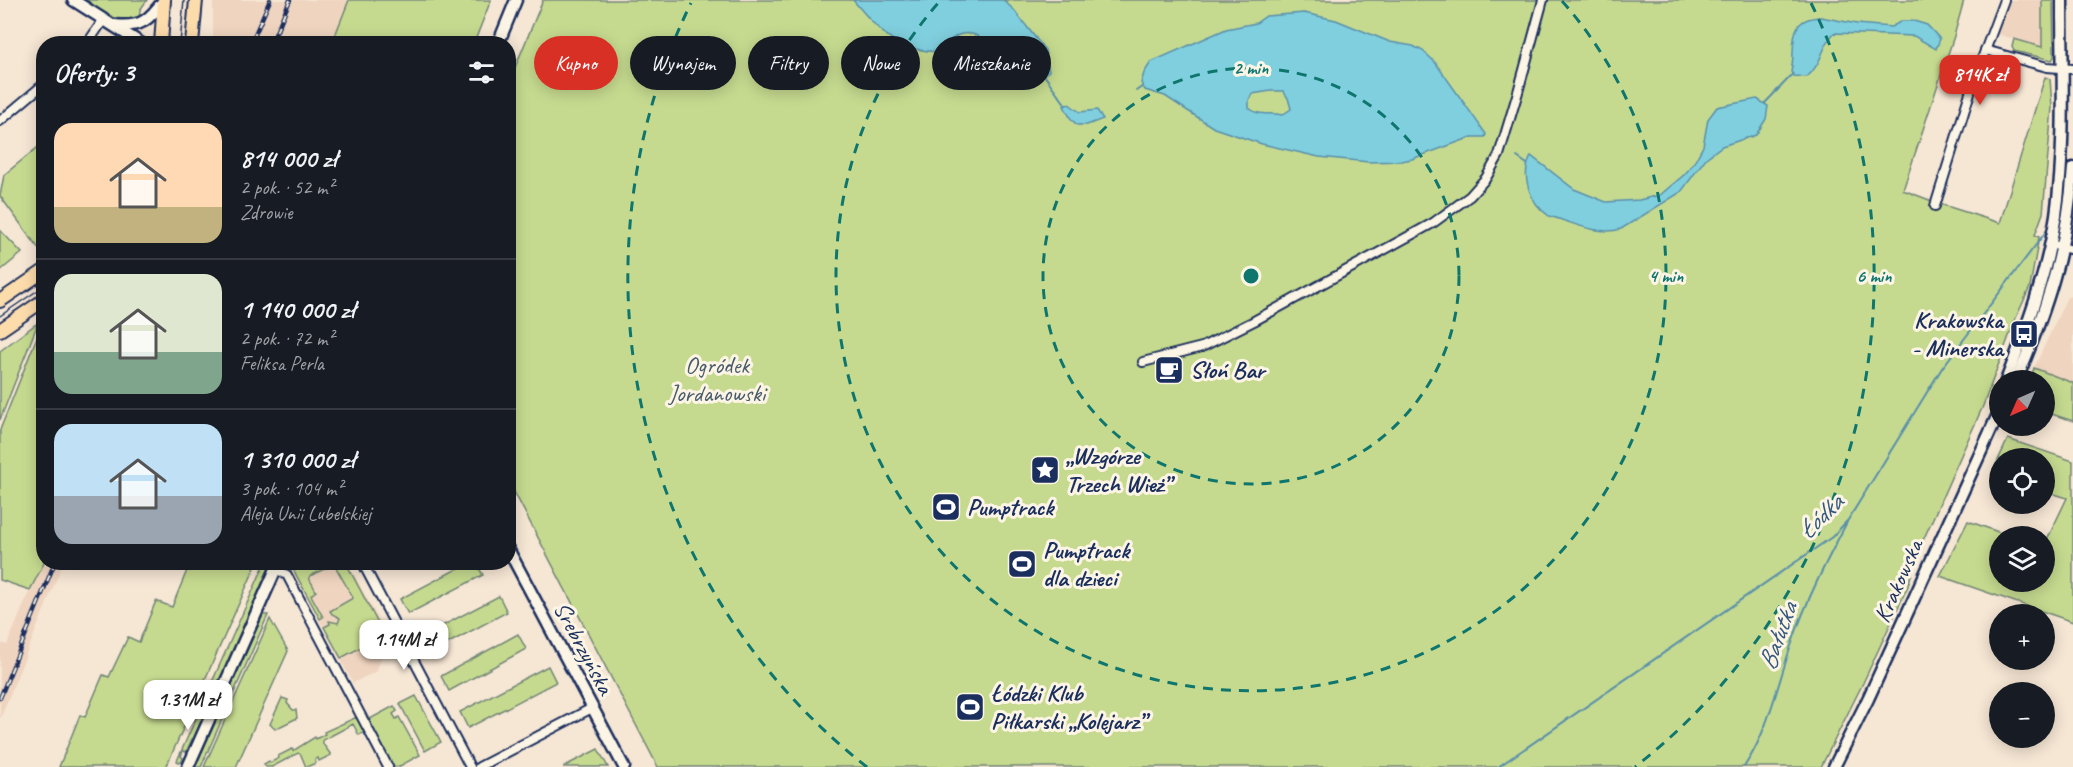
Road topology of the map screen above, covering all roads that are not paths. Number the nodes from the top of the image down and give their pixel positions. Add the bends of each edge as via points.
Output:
1 (73, 0) edge
2 (164, 0) edge
3 (196, 0) edge
4 (516, 0) edge
5 (1543, 0) edge
6 (2004, 0) edge
7 (2062, 0) edge
8 (108, 22) junction
9 (95, 36) edge
10 (130, 36) edge
11 (162, 36) edge
12 (193, 36) edge
13 (501, 36) edge
14 (1985, 50) junction
15 (2068, 68) edge
16 (36, 91) edge
17 (0, 121) edge
18 (2073, 168) edge
19 (2072, 184) edge
20 (1935, 206) dead end
21 (2051, 240) junction
22 (2067, 249) edge
23 (36, 276) edge
24 (0, 301) edge
25 (36, 305) edge
26 (0, 330) edge
27 (1143, 362) dead end
28 (2010, 370) edge
29 (2020, 370) edge
30 (1989, 431) edge
31 (516, 564) edge
32 (275, 570) edge
33 (281, 570) edge
34 (366, 570) edge
35 (592, 708) junction
36 (188, 767) edge
37 (388, 767) edge
38 (470, 767) edge
39 (479, 767) edge
40 (624, 767) edge
41 (1834, 767) edge

1 - 8 main road
2 - 8 main road via 143,22 132,26
2 - 11 main road
3 - 12 main road
4 - 13 main road
5 - 27 street via 1499,154 1470,196 1433,223 1244,326 1202,347
6 - 14 street
7 - 15 main road
8 - 9 street
8 - 10 main road
14 - 15 street via 2042,66
14 - 20 street
15 - 21 main road
16 - 17 street
18 - 19 main road
19 - 22 main road
21 - 22 street
21 - 28 main road via 2034,307
22 - 29 main road
23 - 24 main road
25 - 26 main road
30 - 41 main road, Krakowska
31 - 35 main road, Srebrzyńska
32 - 36 main road
33 - 37 street
34 - 38 street
35 - 39 street
35 - 40 main road, Srebrzyńska

